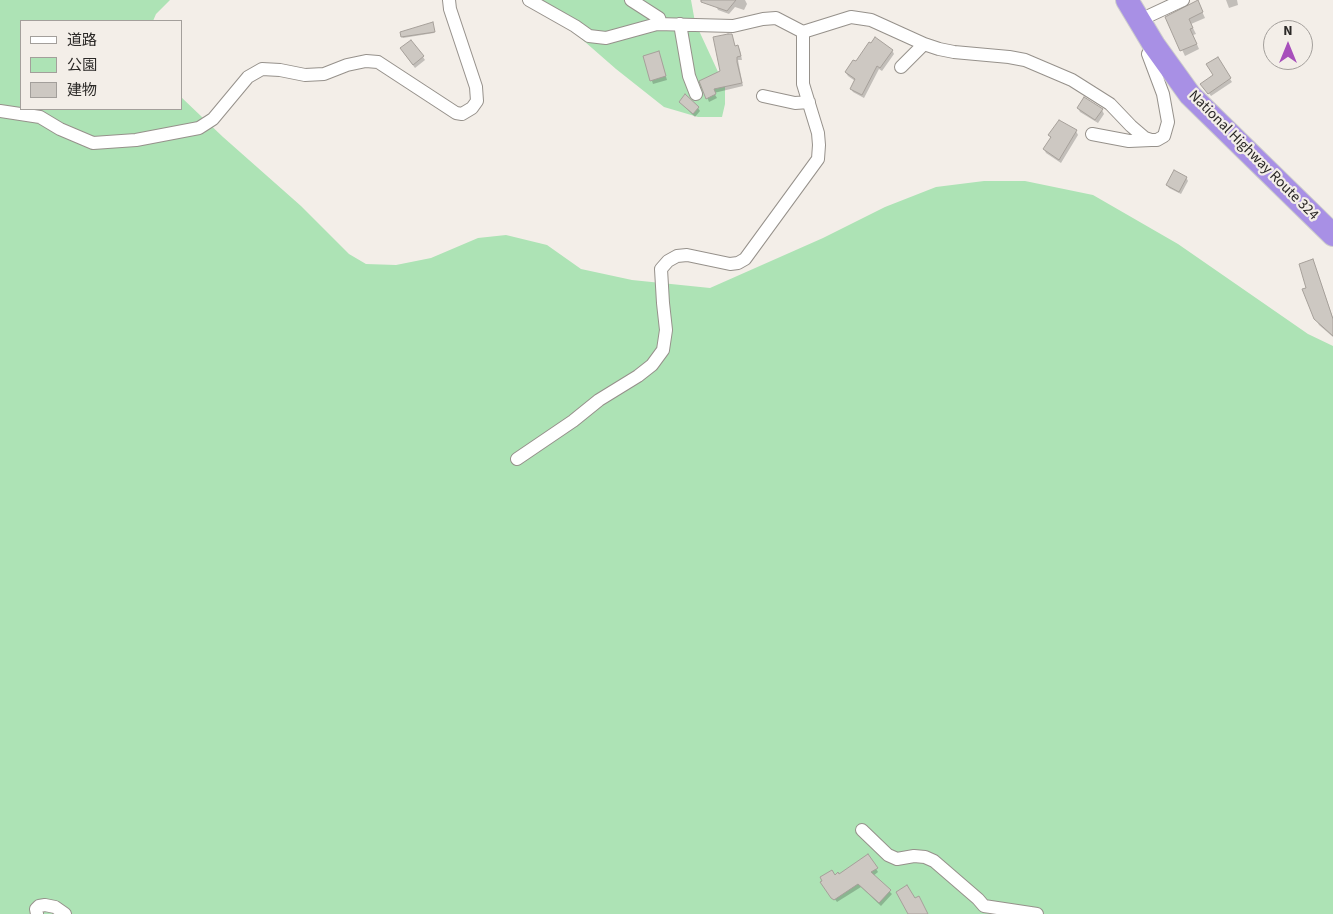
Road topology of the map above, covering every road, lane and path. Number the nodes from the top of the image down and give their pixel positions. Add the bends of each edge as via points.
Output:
1 (450, 0) edge
2 (529, 0) edge
3 (631, 0) edge
4 (1127, 0) edge
5 (1183, 0) edge
6 (1140, 20) junction
7 (661, 24) junction
8 (680, 24) junction
9 (803, 32) junction
10 (924, 44) junction
11 (1154, 44) junction
12 (901, 67) dead end
13 (696, 94) dead end
14 (763, 96) dead end
15 (809, 102) junction
16 (0, 112) edge
17 (1092, 134) dead end
18 (1151, 140) junction
19 (1333, 235) edge
20 (517, 459) dead end
21 (862, 830) dead end
22 (984, 910) edge
23 (36, 914) edge
24 (65, 914) edge
25 (1037, 914) edge

1 - 16 street via 450,9 476,87 477,101 462,114 378,62 366,60 324,74 305,75 262,69 248,77 212,119 199,128 136,140 93,143 40,117
2 - 7 street via 589,36 606,38
3 - 7 street via 659,18
4 - 6 highway, National Highway Route 324
5 - 6 street
6 - 11 highway, National Highway Route 324
7 - 8 street
8 - 9 street via 733,26 776,18
8 - 13 street via 689,76
9 - 10 street via 843,18 858,17 882,24
9 - 15 street via 803,84
10 - 12 street
10 - 18 street via 954,52 1025,60 1072,80 1098,96
11 - 18 street via 1148,54 1163,94 1168,122 1164,136
11 - 19 highway, National Highway Route 324 via 1190,95
14 - 15 street via 795,103
15 - 20 street via 818,133 818,159 744,259 730,264 687,255 677,256 668,262 661,270 666,330 662,350 652,365
17 - 18 street via 1129,141
21 - 22 street via 888,855 897,859 914,856 934,861 950,873
22 - 25 street
23 - 24 street via 36,909 45,905

